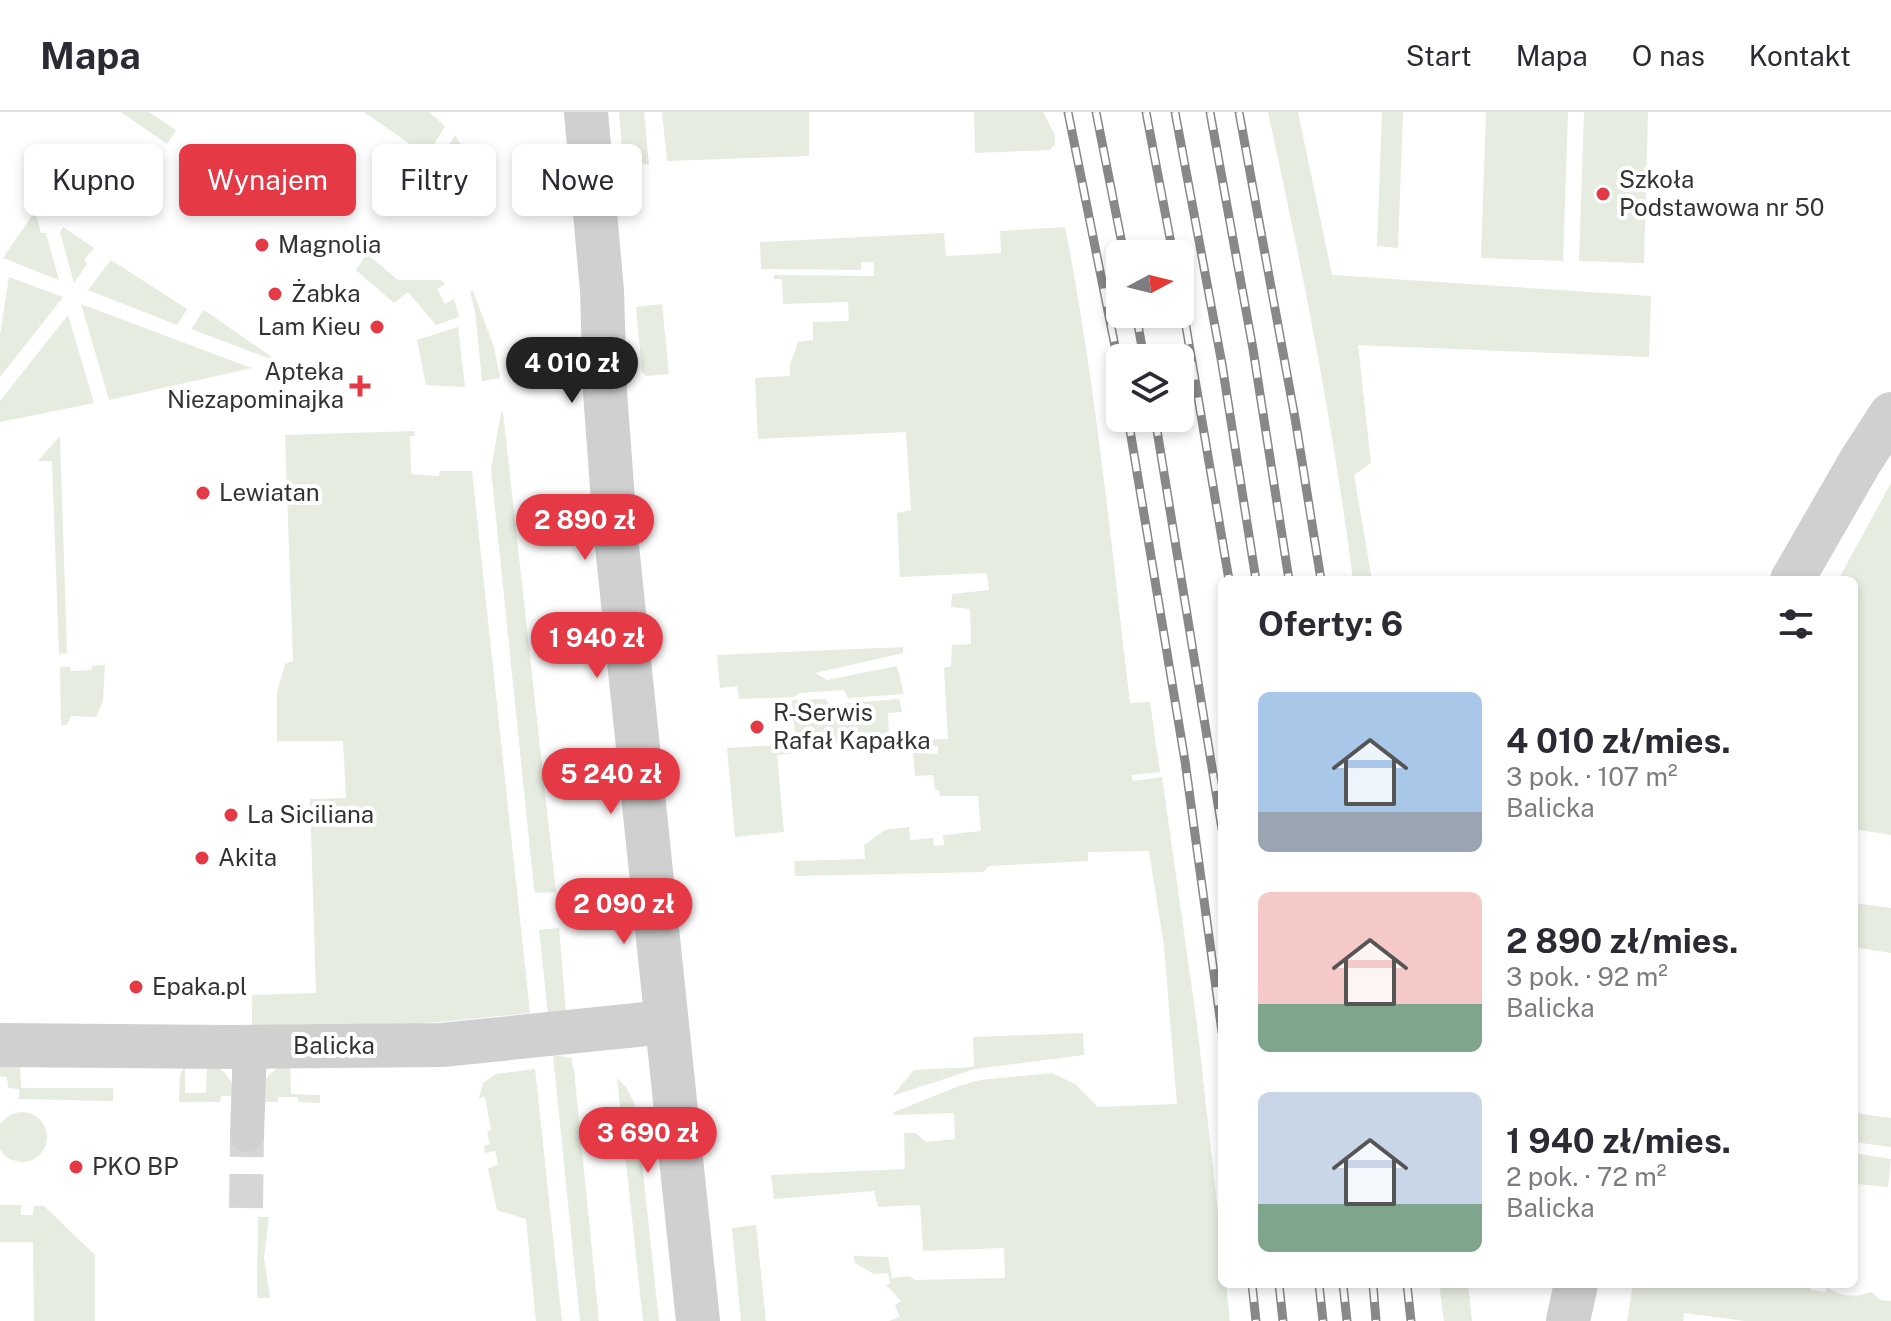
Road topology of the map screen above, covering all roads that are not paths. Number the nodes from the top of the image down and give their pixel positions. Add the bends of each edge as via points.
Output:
1 (586, 112) edge
2 (1891, 414) edge
3 (1794, 576) edge
4 (666, 1022) junction
5 (0, 1045) edge
6 (250, 1046) junction
7 (247, 1135) tunnel mouth
8 (1575, 1288) edge
9 (698, 1321) edge
10 (1568, 1321) edge

1 - 4 street via 615,527
2 - 3 street
4 - 6 street, Balicka via 442,1045
4 - 9 street
5 - 6 street, Balicka
6 - 7 street
8 - 10 street

